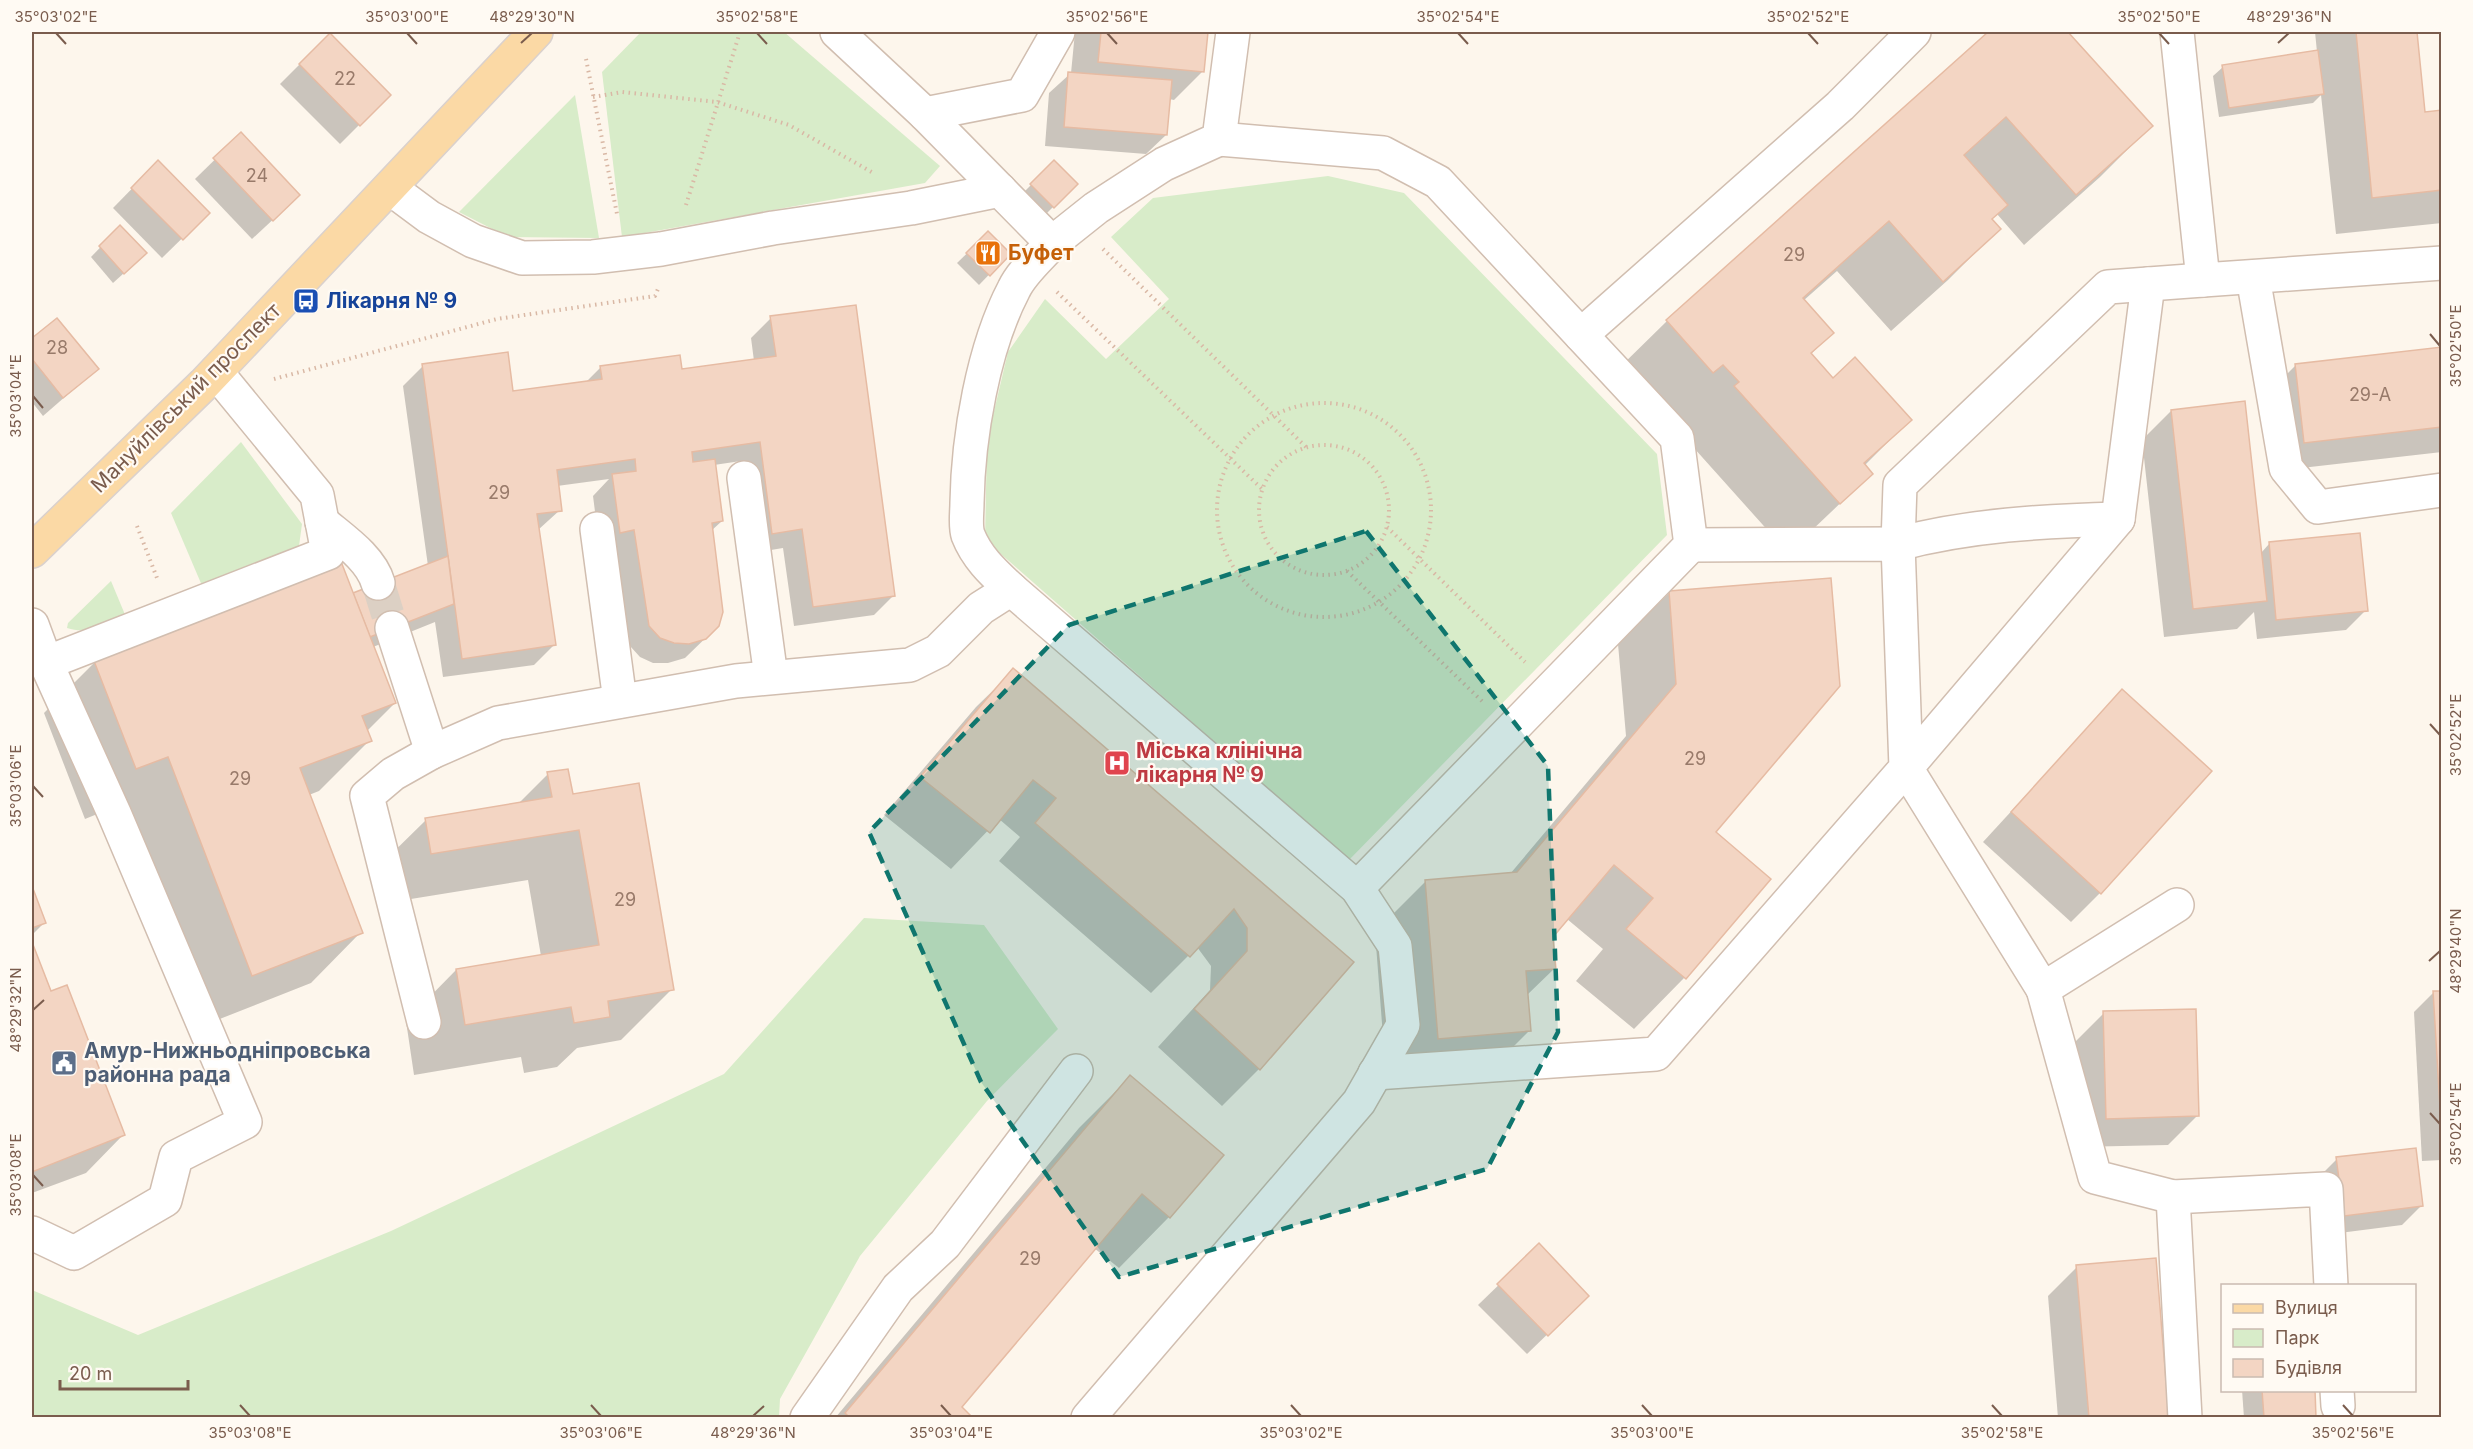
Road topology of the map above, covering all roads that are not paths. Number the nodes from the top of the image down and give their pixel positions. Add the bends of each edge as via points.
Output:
1 (536, 32) edge
2 (837, 32) edge
3 (1058, 32) edge
4 (1233, 32) edge
5 (1914, 32) edge
6 (2177, 32) edge
7 (925, 114) junction
8 (1219, 139) junction
9 (390, 188) junction
10 (1000, 190) junction
11 (1065, 233) junction
12 (2442, 263) edge
13 (2253, 277) junction
14 (2203, 280) junction
15 (2148, 284) junction
16 (1581, 335) junction
17 (216, 372) junction
18 (744, 478) dead end
19 (2442, 490) edge
20 (2118, 519) junction
21 (322, 522) junction
22 (597, 529) dead end
23 (1898, 544) junction
24 (1691, 545) junction
25 (32, 551) edge
26 (378, 583) tunnel mouth
27 (1011, 589) junction
28 (32, 625) edge
29 (392, 628) tunnel mouth
30 (46, 663) junction
31 (771, 677) junction
32 (620, 701) junction
33 (432, 752) junction
34 (1906, 768) junction
35 (1357, 888) junction
36 (2177, 905) dead end
37 (2043, 989) junction
38 (424, 1022) dead end
39 (1076, 1071) dead end
40 (1375, 1073) junction
41 (2173, 1197) junction
42 (32, 1233) edge
43 (2331, 1284) edge
44 (807, 1418) edge
45 (1088, 1418) edge
46 (2186, 1418) edge

1 - 9 main road, Мануйлівський проспект
2 - 7 lane
3 - 7 lane via 1022,95
4 - 8 lane
5 - 16 lane via 1840,106
6 - 14 lane
7 - 10 lane
8 - 11 lane via 1164,164
8 - 16 lane via 1383,153 1438,182
9 - 10 lane via 429,217 473,241 522,258 593,257 674,246 914,208
9 - 17 main road, Мануйлівський проспект
10 - 11 lane
11 - 27 lane via 1015,286 998,323 982,384 968,478 967,532 975,550
12 - 13 lane
13 - 14 lane
13 - 19 lane via 2286,468 2318,507
14 - 15 lane
15 - 20 lane
15 - 23 lane via 2108,287 1900,485
16 - 24 lane via 1677,438
17 - 21 lane via 317,495
17 - 25 main road, Мануйлівський проспект
18 - 31 lane
20 - 23 lane via 2063,520 1941,532
20 - 34 lane
21 - 26 lane via 352,546
21 - 30 lane via 328,553
22 - 32 lane
23 - 24 lane
23 - 34 lane
24 - 35 lane
27 - 31 lane via 981,608 938,651 910,664
27 - 35 lane
28 - 30 lane
29 - 33 lane
30 - 42 lane via 246,1122 176,1157 165,1200 74,1253
31 - 32 lane
32 - 33 lane via 498,723
33 - 38 lane via 393,774 367,796
34 - 37 lane
34 - 40 lane via 1656,1054
35 - 40 lane via 1395,946 1403,1025
36 - 37 lane
37 - 41 lane via 2095,1177
39 - 44 lane via 945,1244 898,1288
40 - 45 lane via 1359,1102
41 - 43 lane via 2326,1190
41 - 46 lane

